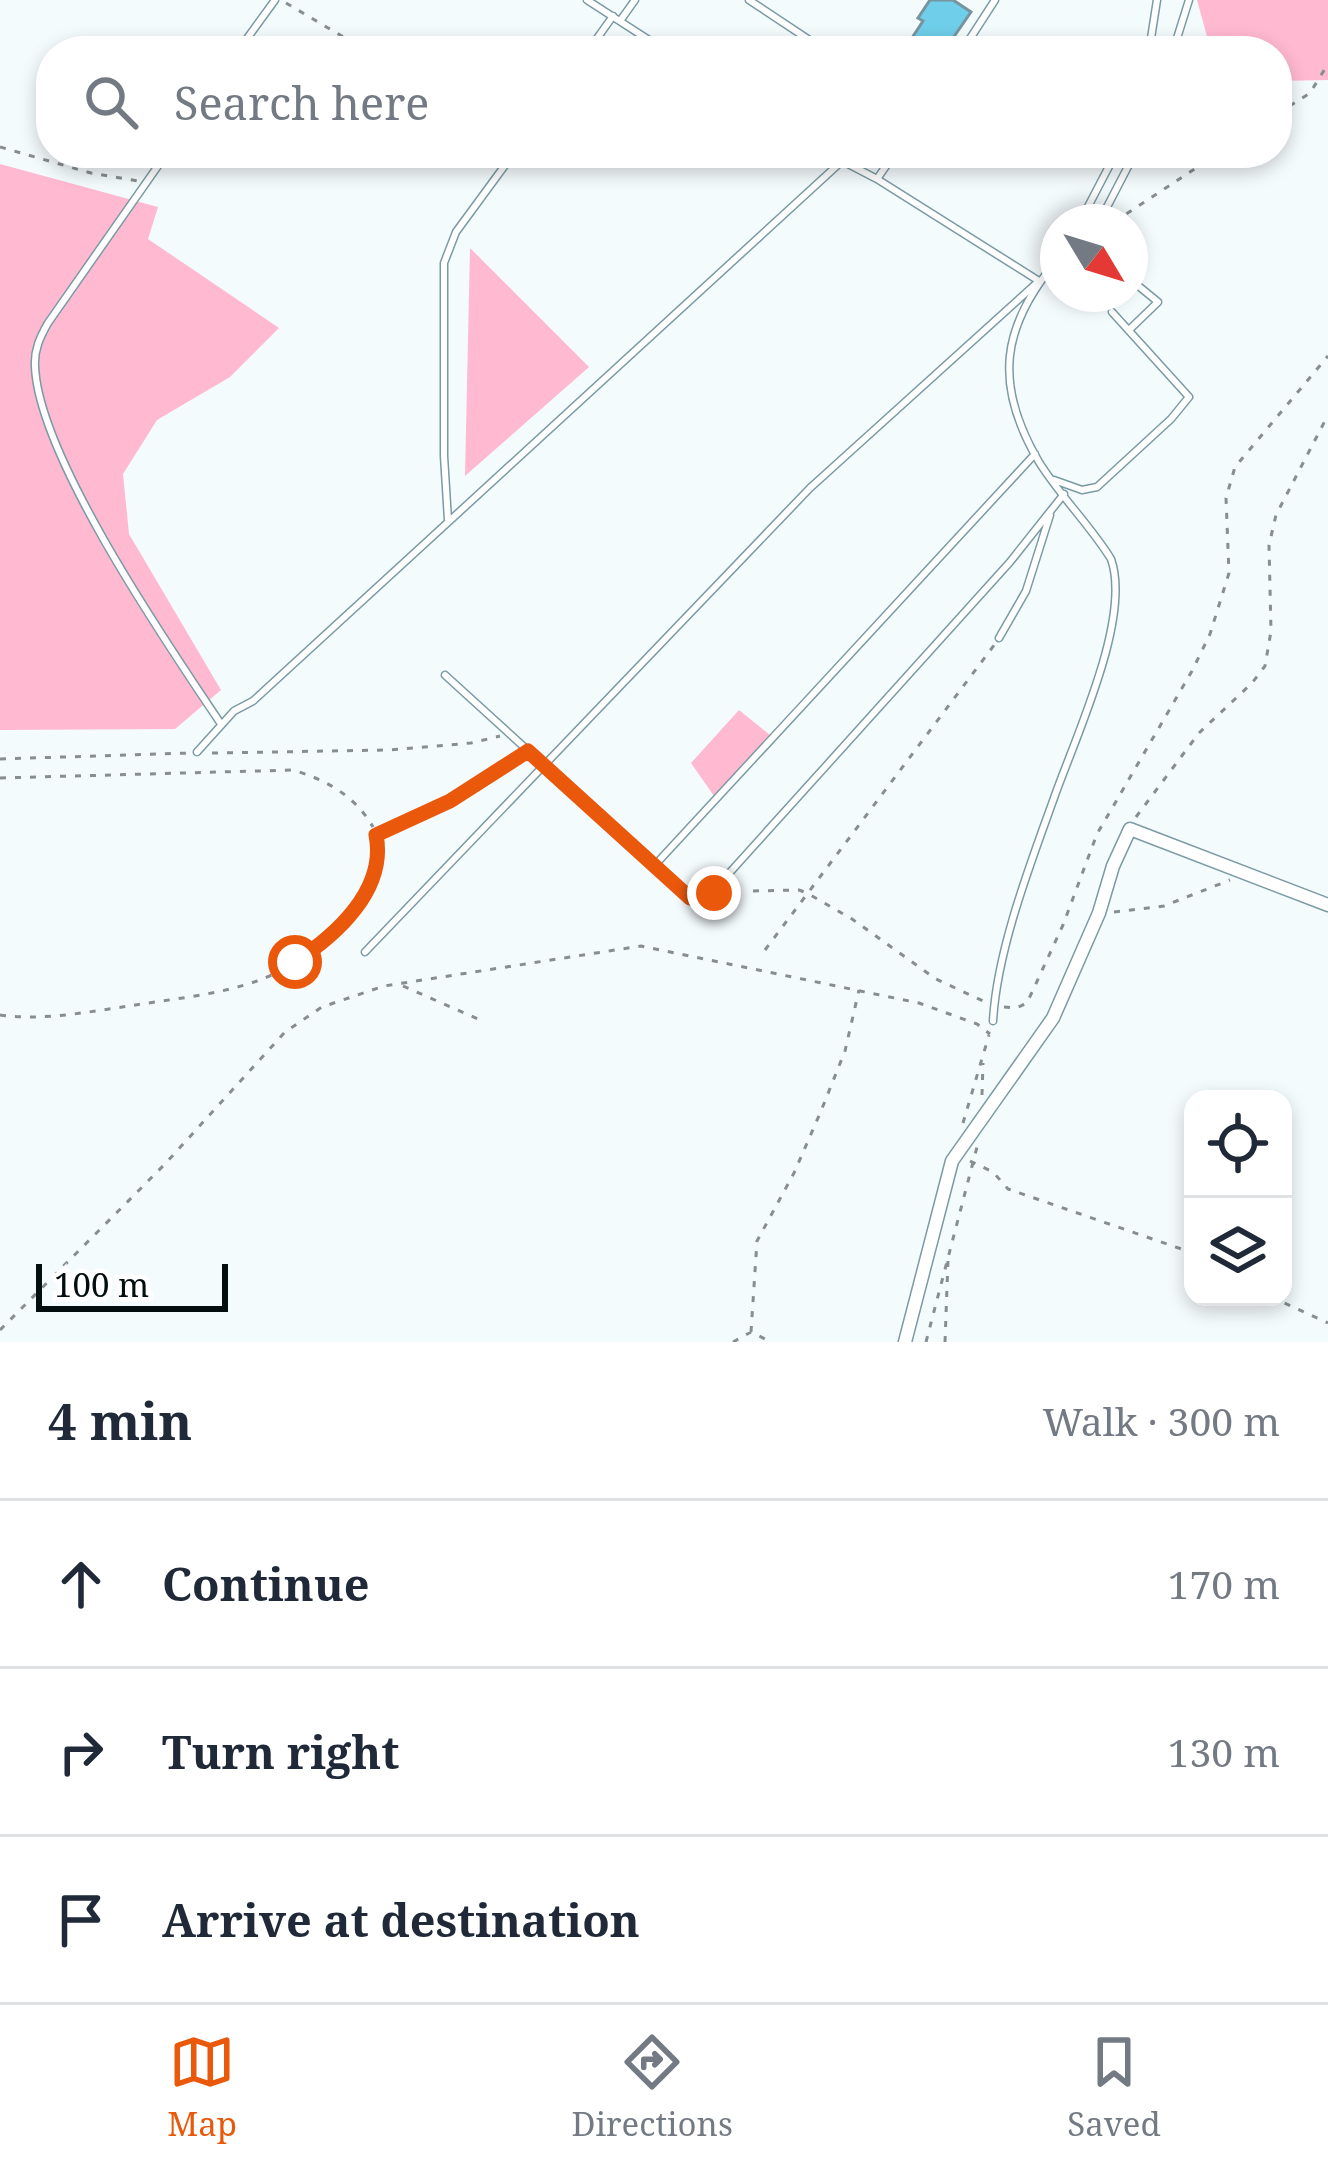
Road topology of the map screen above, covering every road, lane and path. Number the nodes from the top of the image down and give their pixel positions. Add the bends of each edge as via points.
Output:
1 (278, 0) edge
2 (586, 0) edge
3 (635, 0) edge
4 (749, 0) edge
5 (995, 0) edge
6 (1157, 0) edge
7 (1189, 0) edge
8 (616, 18) junction
9 (250, 36) edge
10 (341, 36) edge
11 (601, 36) edge
12 (643, 36) edge
13 (803, 36) edge
14 (972, 36) edge
15 (1151, 36) edge
16 (1178, 36) edge
17 (1328, 64) edge
18 (1292, 104) edge
19 (0, 147) edge
20 (36, 157) edge
21 (74, 168) edge
22 (156, 168) edge
23 (503, 168) edge
24 (834, 168) edge
25 (854, 168) edge
26 (885, 168) edge
27 (1107, 168) edge
28 (1127, 168) edge
29 (1196, 168) edge
30 (878, 179) junction
31 (146, 182) junction
32 (1089, 204) edge
33 (1109, 204) edge
34 (1141, 204) edge
35 (1039, 281) junction
36 (1112, 312) dead end
37 (1148, 312) edge
38 (1129, 330) junction
39 (1328, 356) edge
40 (1328, 415) edge
41 (1035, 454) junction
42 (1051, 478) junction
43 (1064, 494) junction
44 (1050, 512) junction
45 (448, 520) junction
46 (999, 638) joint
47 (445, 675) dead end
48 (221, 724) junction
49 (508, 732) junction
50 (528, 751) junction
51 (196, 752) junction
52 (233, 754) junction
53 (0, 759) edge
54 (543, 764) junction
55 (241, 771) junction
56 (0, 778) edge
57 (1130, 829) junction
58 (376, 835) junction
59 (654, 866) junction
60 (1249, 873) junction
61 (753, 891) dead end
62 (807, 893) junction
63 (1328, 905) edge
64 (1099, 913) junction
65 (765, 950) dead end
66 (365, 952) dead end
67 (398, 984) junction
68 (859, 990) junction
69 (994, 1005) junction
70 (0, 1016) edge
71 (478, 1019) dead end
72 (994, 1022) joint
73 (990, 1034) junction
74 (983, 1056) junction
75 (982, 1120) junction
76 (959, 1135) dead end
77 (952, 1161) junction
78 (975, 1161) junction
79 (938, 1214) junction
80 (1184, 1250) edge
81 (948, 1252) junction
82 (1291, 1306) edge
83 (1328, 1323) edge
84 (0, 1330) edge
85 (751, 1333) junction
86 (733, 1342) edge
87 (771, 1342) edge
88 (905, 1342) edge
89 (926, 1342) edge
90 (945, 1342) edge

1 - 9 lane
1 - 10 path
2 - 8 lane
3 - 8 lane
4 - 13 lane
5 - 14 lane
6 - 15 lane
7 - 16 lane
8 - 11 lane
8 - 12 lane
17 - 18 path
19 - 20 path
21 - 31 path
22 - 31 lane
23 - 45 lane via 456,232 444,263
24 - 45 lane
25 - 30 lane
26 - 30 lane
27 - 32 lane
28 - 33 lane
29 - 34 path
30 - 35 lane
31 - 48 lane via 39,338 35,371 48,422 94,518
35 - 41 lane via 1013,327 1010,354 1013,400
35 - 54 lane via 810,488
36 - 38 lane
37 - 38 lane
38 - 42 lane via 1187,391 1187,402 1097,487
39 - 69 path via 1235,467 1226,498 1229,573 1210,634 1097,834 1027,1003
40 - 57 path via 1276,515 1265,666 1198,733
41 - 42 lane
41 - 59 lane
42 - 43 lane
43 - 44 lane
43 - 69 lane via 1111,559 1118,597
44 - 46 lane via 1027,591
44 - 59 lane via 714,893 690,898
45 - 48 lane
46 - 62 path
47 - 49 lane
48 - 51 lane
49 - 50 lane
49 - 52 path via 389,750
50 - 54 lane
50 - 58 lane via 450,801
51 - 52 path
51 - 53 path
52 - 55 path
54 - 59 lane
54 - 66 lane
55 - 56 path
55 - 58 path via 293,770 333,786
57 - 60 street
57 - 64 street
58 - 70 path via 376,865 356,906 317,947 274,974 74,1014
60 - 63 street
60 - 64 path via 1164,906
61 - 62 path
62 - 65 path
62 - 69 path via 936,979
64 - 75 street via 1053,1018
67 - 68 path via 641,946
67 - 71 path
67 - 84 path via 322,1007 285,1032
68 - 73 path via 919,1003
68 - 85 path via 821,1111 757,1241
69 - 72 lane
72 - 73 path
73 - 74 path
74 - 75 path
74 - 76 path
75 - 77 street
75 - 78 path
77 - 78 path
77 - 79 street
78 - 80 path via 1008,1189
78 - 81 path
79 - 81 path
79 - 88 street
81 - 89 path
81 - 90 path
82 - 83 path
85 - 86 path
85 - 87 path

